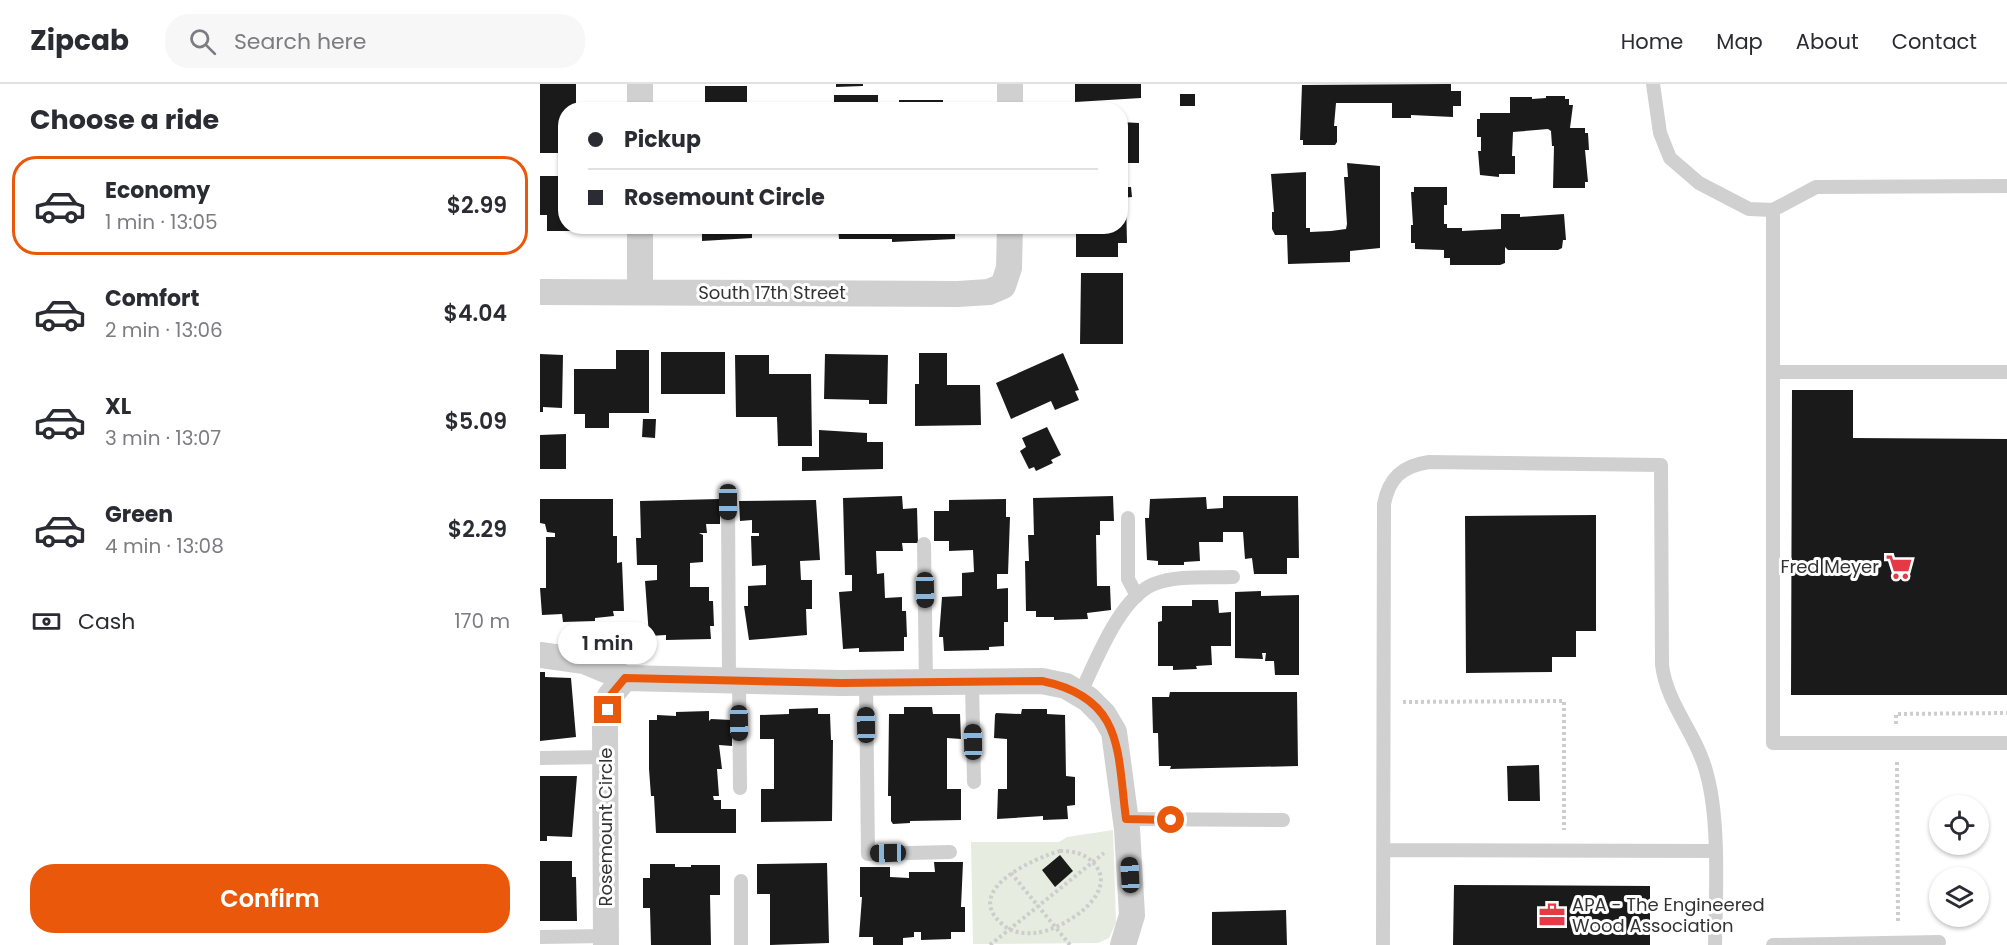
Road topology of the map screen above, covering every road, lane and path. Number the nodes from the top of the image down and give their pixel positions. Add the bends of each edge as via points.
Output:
1 (640, 84) edge
2 (1010, 84) edge
3 (1653, 84) edge
4 (640, 102) edge
5 (1010, 102) edge
6 (2007, 186) edge
7 (1773, 210) junction
8 (640, 234) edge
9 (1010, 234) edge
10 (540, 292) edge
11 (640, 292) junction
12 (1773, 372) junction
13 (2007, 372) edge
14 (728, 502) dead end
15 (1128, 518) dead end
16 (924, 544) dead end
17 (1233, 577) dead end
18 (1137, 596) junction
19 (540, 655) edge
20 (625, 678) junction
21 (734, 680) junction
22 (866, 682) junction
23 (926, 682) junction
24 (972, 682) junction
25 (1080, 694) junction
26 (1384, 702) junction
27 (2007, 713) edge
28 (1896, 743) junction
29 (2007, 743) edge
30 (606, 757) junction
31 (540, 758) edge
32 (974, 782) dead end
33 (740, 788) dead end
34 (1283, 820) dead end
35 (1127, 827) junction
36 (1384, 850) junction
37 (1564, 851) junction
38 (1715, 851) junction
39 (950, 852) dead end
40 (1093, 862) junction
41 (1011, 873) junction
42 (741, 881) dead end
43 (1038, 906) junction
44 (1056, 928) junction
45 (1008, 930) junction
46 (540, 937) edge
47 (606, 941) edge
48 (1899, 942) junction
49 (1939, 942) dead end
50 (741, 945) edge
51 (990, 945) edge
52 (1070, 945) edge
53 (1123, 945) edge
54 (1383, 945) edge
55 (1715, 945) edge
56 (1773, 945) edge

1 - 4 street
2 - 5 street
3 - 7 lane via 1660,134 1678,167 1699,183 1749,209
6 - 7 lane via 1816,187
7 - 12 lane
8 - 11 street
9 - 11 street, South 17th Street via 1009,268 1003,286 989,292
10 - 11 street, South 17th Street
12 - 13 lane
12 - 28 lane via 1773,743
14 - 21 lane
15 - 18 lane via 1128,579
16 - 23 lane
17 - 18 lane via 1178,579 1155,584
18 - 25 lane via 1114,628
19 - 20 street via 584,661
20 - 21 street
20 - 30 street, Rosemount Circle via 610,696 605,724
21 - 22 street
21 - 33 lane
22 - 23 street
22 - 39 lane via 868,854
23 - 24 street
24 - 25 street via 1042,681 1066,686
24 - 32 lane
25 - 35 street via 1104,715 1114,732
26 - 36 lane
26 - 37 path via 1564,701
26 - 38 lane via 1384,504 1397,474 1429,462 1661,465 1662,665 1669,695 1707,771
27 - 28 path via 1896,714
28 - 29 lane
28 - 48 path
30 - 31 lane
30 - 47 street, Rosemount Circle
34 - 35 lane
35 - 40 path
35 - 53 street via 1132,915
36 - 37 lane
36 - 54 lane
37 - 38 lane
38 - 55 lane
40 - 41 path via 1083,854 1060,851
40 - 43 path
40 - 44 path via 1102,880 1094,899
41 - 43 path
41 - 45 path via 990,903 993,915
42 - 50 lane
43 - 44 path
43 - 45 path
44 - 45 path via 1032,933
44 - 52 path
45 - 51 path
46 - 47 lane
48 - 49 lane
48 - 56 lane

